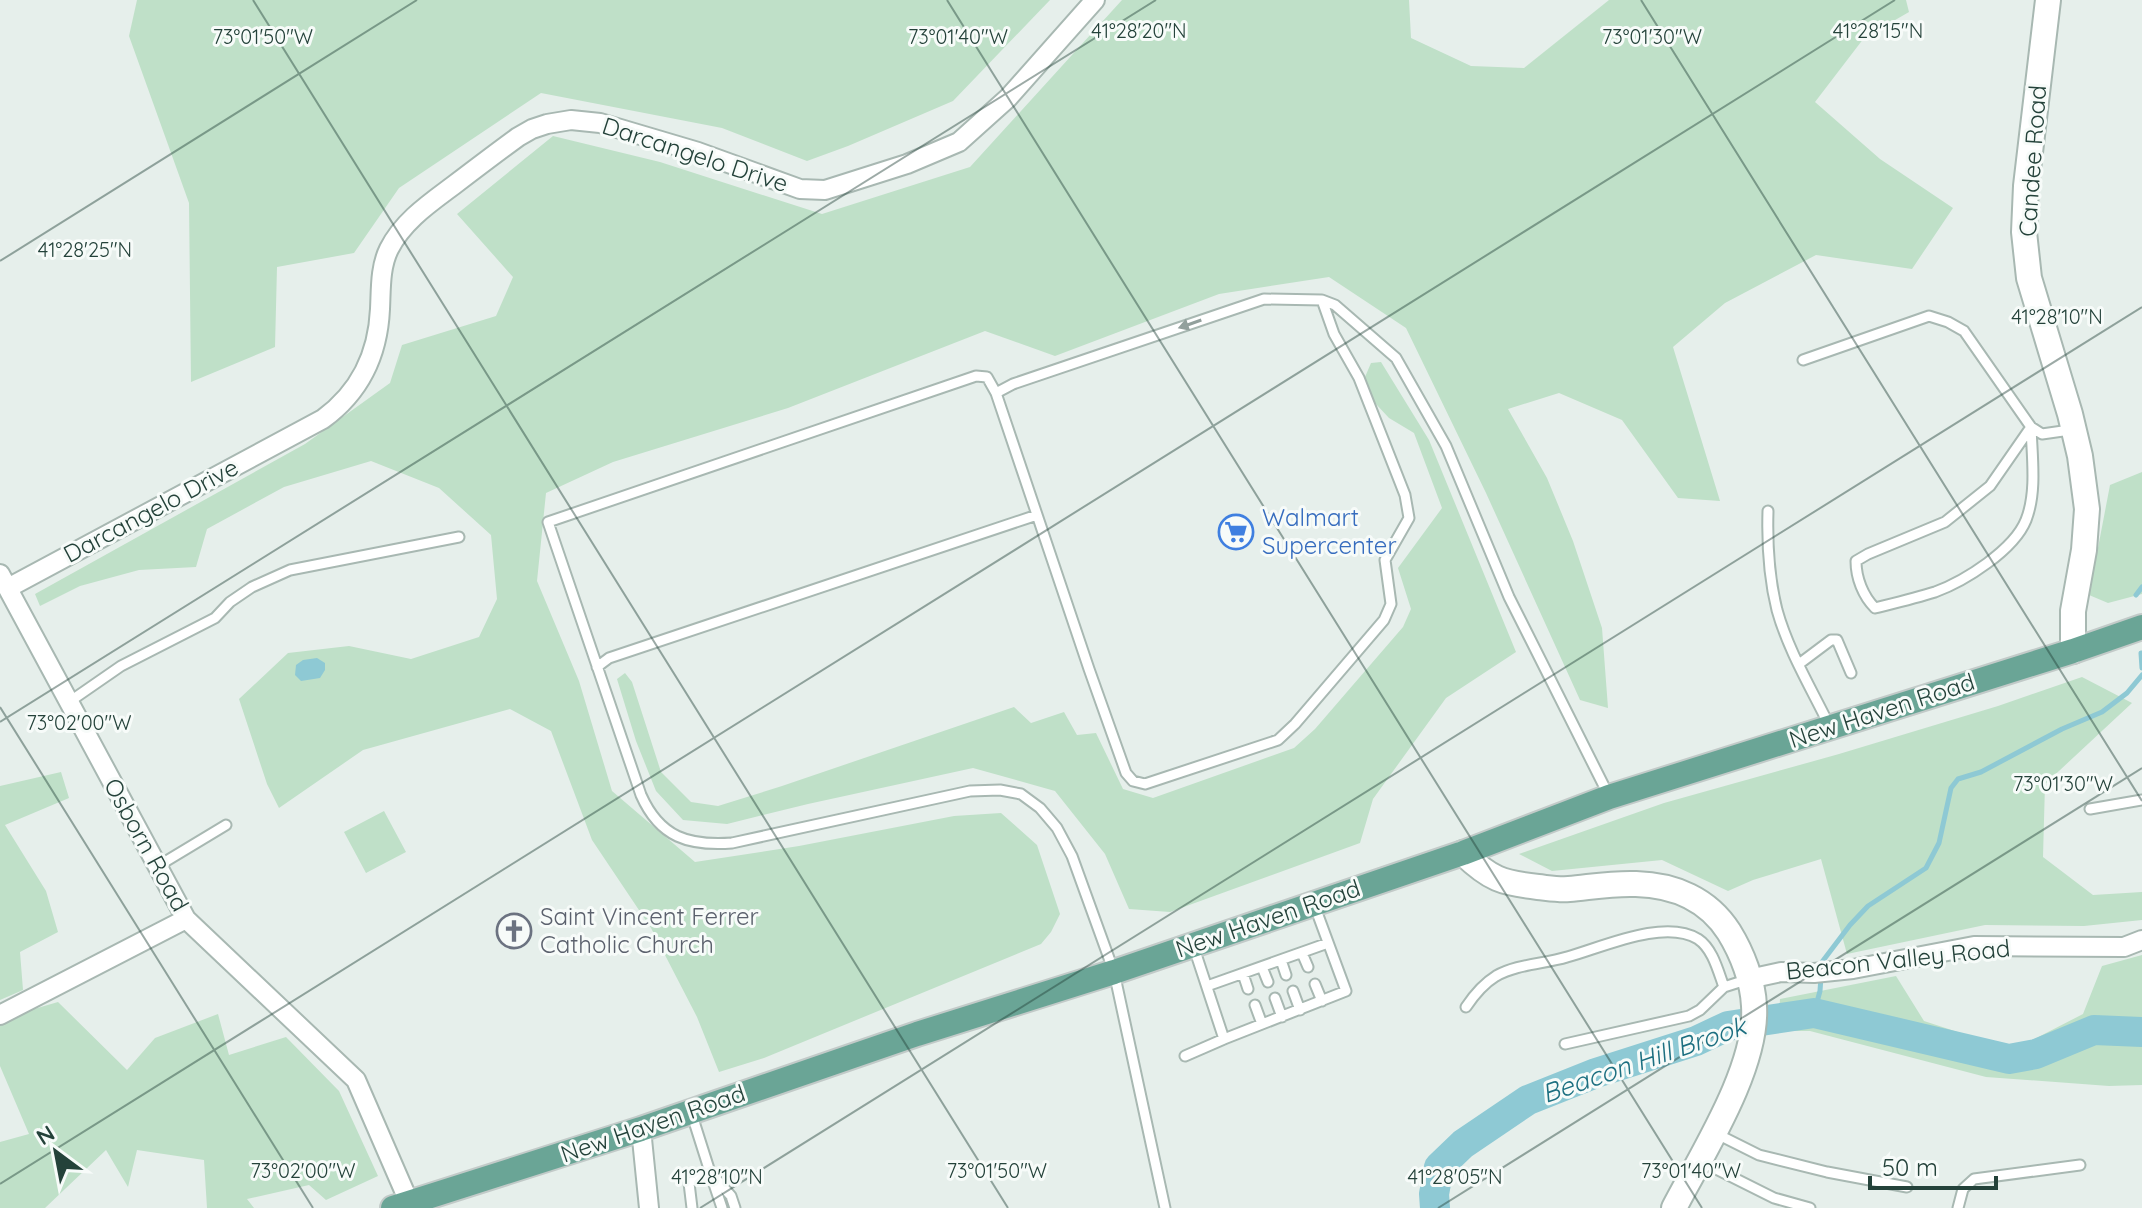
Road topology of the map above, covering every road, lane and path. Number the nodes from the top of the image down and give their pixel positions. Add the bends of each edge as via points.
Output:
1 (1095, 0) edge
2 (2048, 0) edge
3 (1322, 300) junction
4 (1803, 360) dead end
5 (996, 393) junction
6 (2031, 427) junction
7 (2074, 429) junction
8 (1768, 511) dead end
9 (1037, 515) junction
10 (459, 537) dead end
11 (4, 581) edge
12 (2142, 627) edge
13 (2073, 651) junction
14 (1799, 664) junction
15 (597, 667) junction
16 (1851, 673) dead end
17 (69, 702) junction
18 (1830, 728) junction
19 (1609, 797) junction
20 (2142, 800) edge
21 (2090, 809) dead end
22 (226, 825) dead end
23 (1463, 853) junction
24 (158, 866) junction
25 (1314, 904) junction
26 (186, 919) junction
27 (2142, 940) edge
28 (1328, 943) junction
29 (1193, 945) junction
30 (1302, 953) junction
31 (1281, 960) junction
32 (1262, 967) junction
33 (1308, 967) dead end
34 (1114, 972) junction
35 (1243, 974) junction
36 (1286, 975) dead end
37 (1749, 979) junction
38 (1268, 982) dead end
39 (1315, 984) dead end
40 (1207, 986) junction
41 (1724, 987) junction
42 (1248, 989) dead end
43 (1293, 991) dead end
44 (1275, 998) dead end
45 (1322, 1001) junction
46 (1255, 1005) dead end
47 (1466, 1007) dead end
48 (1300, 1010) junction
49 (0, 1015) edge
50 (1282, 1017) junction
51 (1262, 1024) junction
52 (1224, 1039) junction
53 (1565, 1044) dead end
54 (1185, 1056) dead end
55 (691, 1112) junction
56 (641, 1129) junction
57 (1714, 1133) junction
58 (1699, 1160) junction
59 (2080, 1165) dead end
60 (710, 1172) junction
61 (1907, 1187) dead end
62 (401, 1205) edge
63 (649, 1208) edge
64 (692, 1208) edge
65 (722, 1208) edge
66 (735, 1208) edge
67 (1165, 1208) edge
68 (1674, 1208) edge
69 (1810, 1208) edge
70 (1958, 1208) edge

1 - 11 street, Darcangelo Drive via 1008,98 959,142 825,190 800,189 600,123 571,120 532,129 417,213 399,233 385,259 371,360 338,408
2 - 7 street, Candee Road via 2024,232 2029,278
3 -> 5 lane via 1264,299
3 - 9 lane via 1359,378 1409,518 1385,560 1391,604 1384,620 1278,740 1145,784 1133,781
3 - 19 lane via 1335,305 1396,358 1446,446 1509,597
4 - 6 lane via 1929,316 1964,331
5 - 9 lane
5 - 15 lane via 987,377 976,376 548,522
6 - 6 lane via 2032,495 2025,521 2007,546 1937,591 1875,608 1866,599 1856,561 1945,522 1990,486
6 - 7 lane via 2042,434
7 - 13 street, Candee Road via 2087,509
8 - 14 lane via 1767,550 1777,610
9 - 15 lane via 609,658
10 - 17 lane via 290,570 252,587 215,618 121,666
11 - 17 street, Osborn Road
12 - 13 main road, New Haven Road
13 - 18 main road, New Haven Road
14 - 16 lane via 1837,640
14 - 18 lane
15 - 34 lane via 643,801 664,828 686,840 732,843 970,791 1021,794 1057,828 1072,856
17 - 24 street, Osborn Road
18 - 19 main road, New Haven Road
19 - 23 main road, New Haven Road
20 - 21 lane
22 - 24 lane
23 - 25 main road, New Haven Road
23 - 37 street, Beacon Valley Road via 1482,871 1509,884 1566,889 1638,884 1685,892 1722,920
24 - 26 street, Osborn Road
25 - 28 lane
25 - 29 main road, New Haven Road
26 - 49 street
26 - 62 street, Osborn Road via 356,1080
27 - 37 street, Beacon Valley Road via 2124,947 1974,946 1853,969
28 - 30 lane
28 - 45 lane via 1346,991
29 - 34 main road, New Haven Road
29 - 40 lane
30 - 31 lane
30 - 33 lane
31 - 32 lane
31 - 36 lane
32 - 35 lane
32 - 38 lane
34 - 55 main road, New Haven Road
34 - 67 lane
35 - 40 lane
35 - 42 lane
37 - 41 lane
37 - 57 street, Beacon Valley Road via 1755,1007 1751,1046
39 - 45 lane
40 - 52 lane
41 - 47 lane via 1699,940 1666,932 1510,970 1476,992
41 - 53 lane via 1689,1016
43 - 48 lane
44 - 50 lane
45 - 48 lane
46 - 51 lane
48 - 50 lane
50 - 51 lane
51 - 52 lane
52 - 54 lane
55 - 56 main road, New Haven Road
55 - 60 lane
56 - 62 main road, New Haven Road
56 - 63 street
57 - 58 street, Beacon Valley Road
57 - 61 lane via 1759,1155
58 - 68 street, Beacon Valley Road
58 - 69 lane via 1774,1198
59 - 70 lane via 1974,1179 1963,1189
60 - 64 lane via 689,1183
60 - 65 lane
60 - 66 lane

